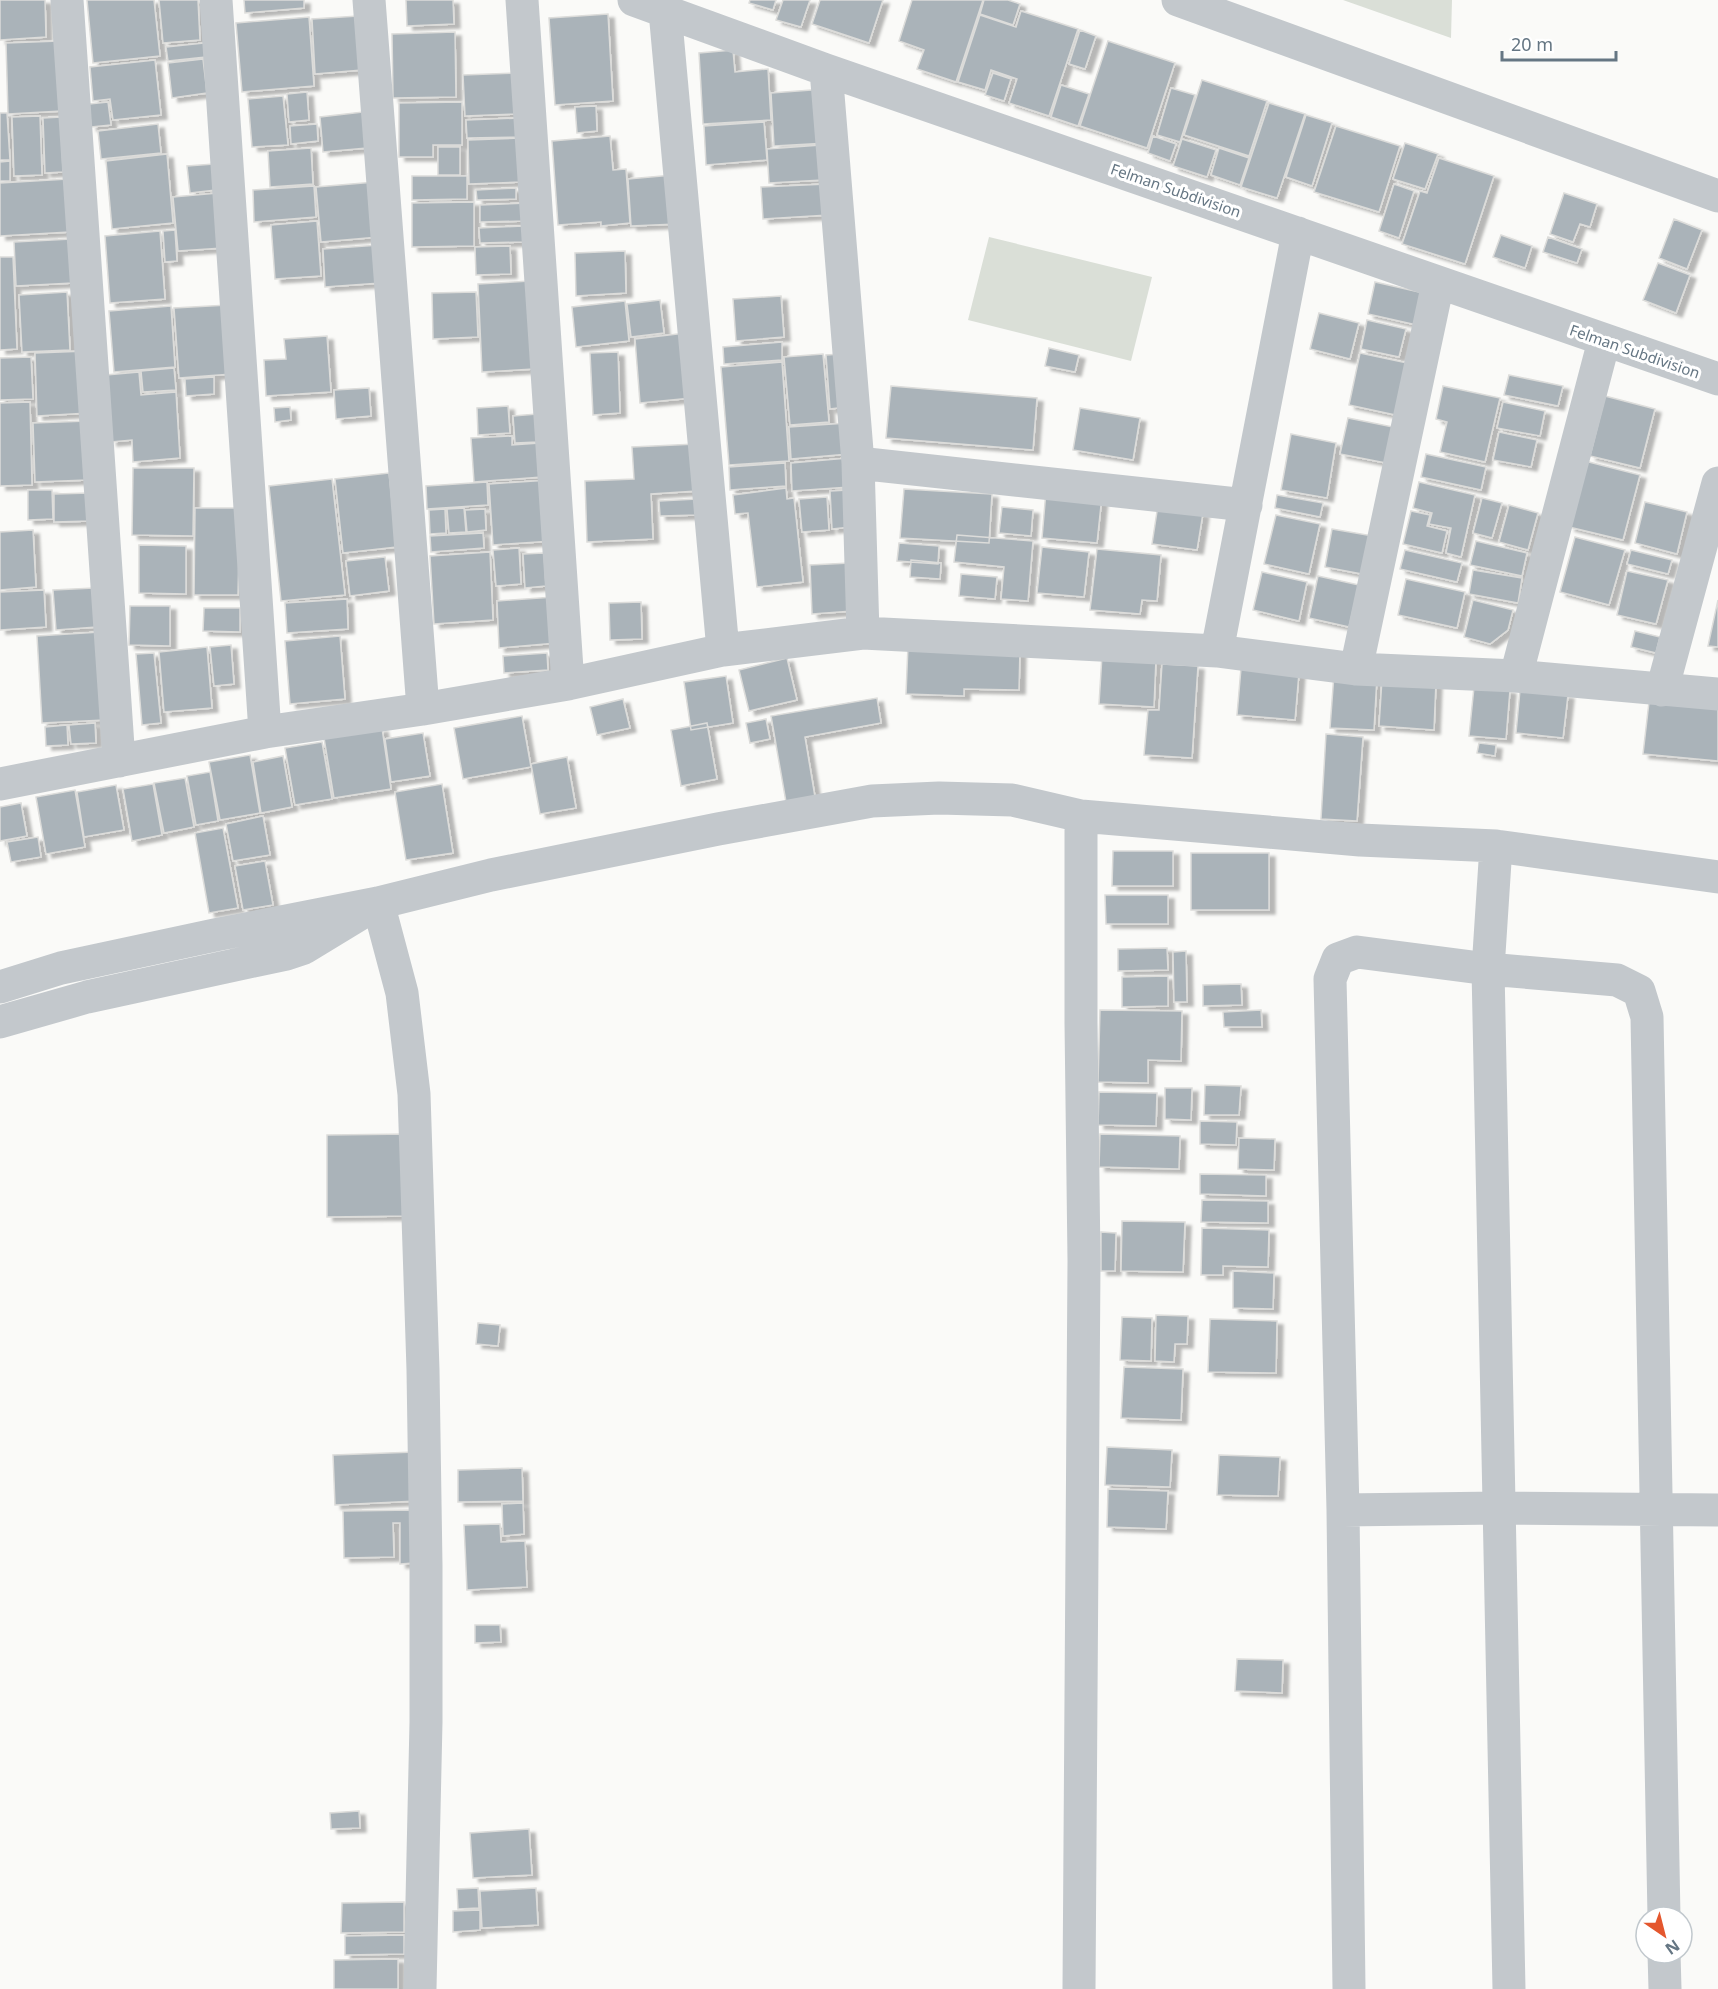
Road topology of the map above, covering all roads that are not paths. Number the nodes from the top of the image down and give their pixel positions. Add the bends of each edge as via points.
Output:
1 (67, 0) edge
2 (216, 0) edge
3 (369, 0) edge
4 (522, 0) edge
5 (634, 0) edge
6 (1178, 0) edge
7 (665, 11) junction
8 (826, 70) junction
9 (1718, 196) edge
10 (1298, 233) junction
11 (1438, 283) junction
12 (1604, 341) junction
13 (1718, 379) edge
14 (858, 463) junction
15 (1718, 483) edge
16 (1246, 505) junction
17 (863, 633) junction
18 (723, 650) junction
19 (1217, 651) junction
20 (1356, 669) junction
21 (1516, 676) junction
22 (568, 684) junction
23 (1662, 690) junction
24 (1718, 694) edge
25 (423, 709) junction
26 (265, 732) junction
27 (119, 761) junction
28 (0, 784) edge
29 (1081, 816) junction
30 (1496, 846) junction
31 (1718, 877) edge
32 (378, 903) junction
33 (1488, 969) junction
34 (0, 987) edge
35 (0, 1022) edge
36 (1499, 1508) junction
37 (1342, 1510) junction
38 (1656, 1510) junction
39 (1718, 1510) edge
40 (1664, 1905) edge
41 (1664, 1965) edge
42 (420, 1989) edge
43 (1079, 1989) edge
44 (1349, 1989) edge
45 (1509, 1989) edge
46 (1665, 1989) edge

1 - 27 street
2 - 26 street
3 - 25 street
4 - 22 street
5 - 7 street, Felman Subdivision
6 - 9 street
7 - 8 street, Felman Subdivision
7 - 18 street
8 - 10 street, Felman Subdivision
8 - 14 street
10 - 11 street, Felman Subdivision
10 - 16 street
11 - 12 street, Felman Subdivision
11 - 20 street
12 - 13 street, Felman Subdivision
12 - 21 street
14 - 16 street
14 - 17 street
15 - 23 street
16 - 19 street
17 - 18 street
17 - 19 street
18 - 22 street
19 - 20 street
20 - 21 street
21 - 23 street
22 - 25 street
23 - 24 street
25 - 26 street
26 - 27 street
27 - 28 street
29 - 30 street via 1360,840
29 - 32 street via 1012,800 872,801 502,872
29 - 43 street
30 - 31 street
30 - 33 street
32 - 34 street via 61,968
32 - 35 street via 312,944 286,954 87,997
32 - 42 street via 402,993 414,1094 426,1577
33 - 36 street
33 - 37 street via 1357,952 1338,959 1330,979
33 - 38 street via 1617,980 1639,991 1647,1017
36 - 37 street
36 - 38 street
36 - 45 street
37 - 44 street
38 - 39 street
38 - 40 street
41 - 46 street

